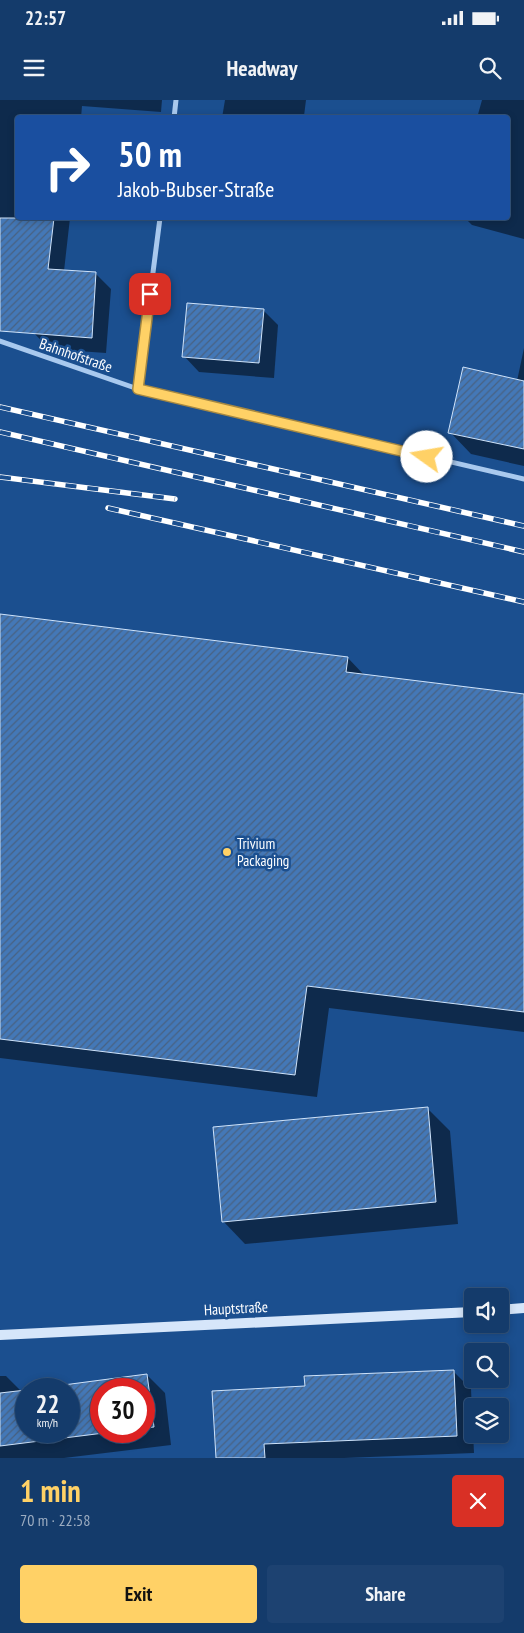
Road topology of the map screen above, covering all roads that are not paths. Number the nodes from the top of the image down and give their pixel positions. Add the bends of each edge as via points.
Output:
1 (176, 100) edge
2 (174, 115) edge
3 (160, 220) edge
4 (0, 342) edge
5 (138, 389) junction
6 (524, 479) edge
7 (524, 1308) edge
8 (509, 1309) edge
9 (464, 1312) edge
10 (0, 1335) edge

1 - 2 street
3 - 5 street
4 - 5 street, Bahnhofstraße
5 - 6 street, Bahnhofstraße
7 - 8 main road
9 - 10 main road, Hauptstraße

